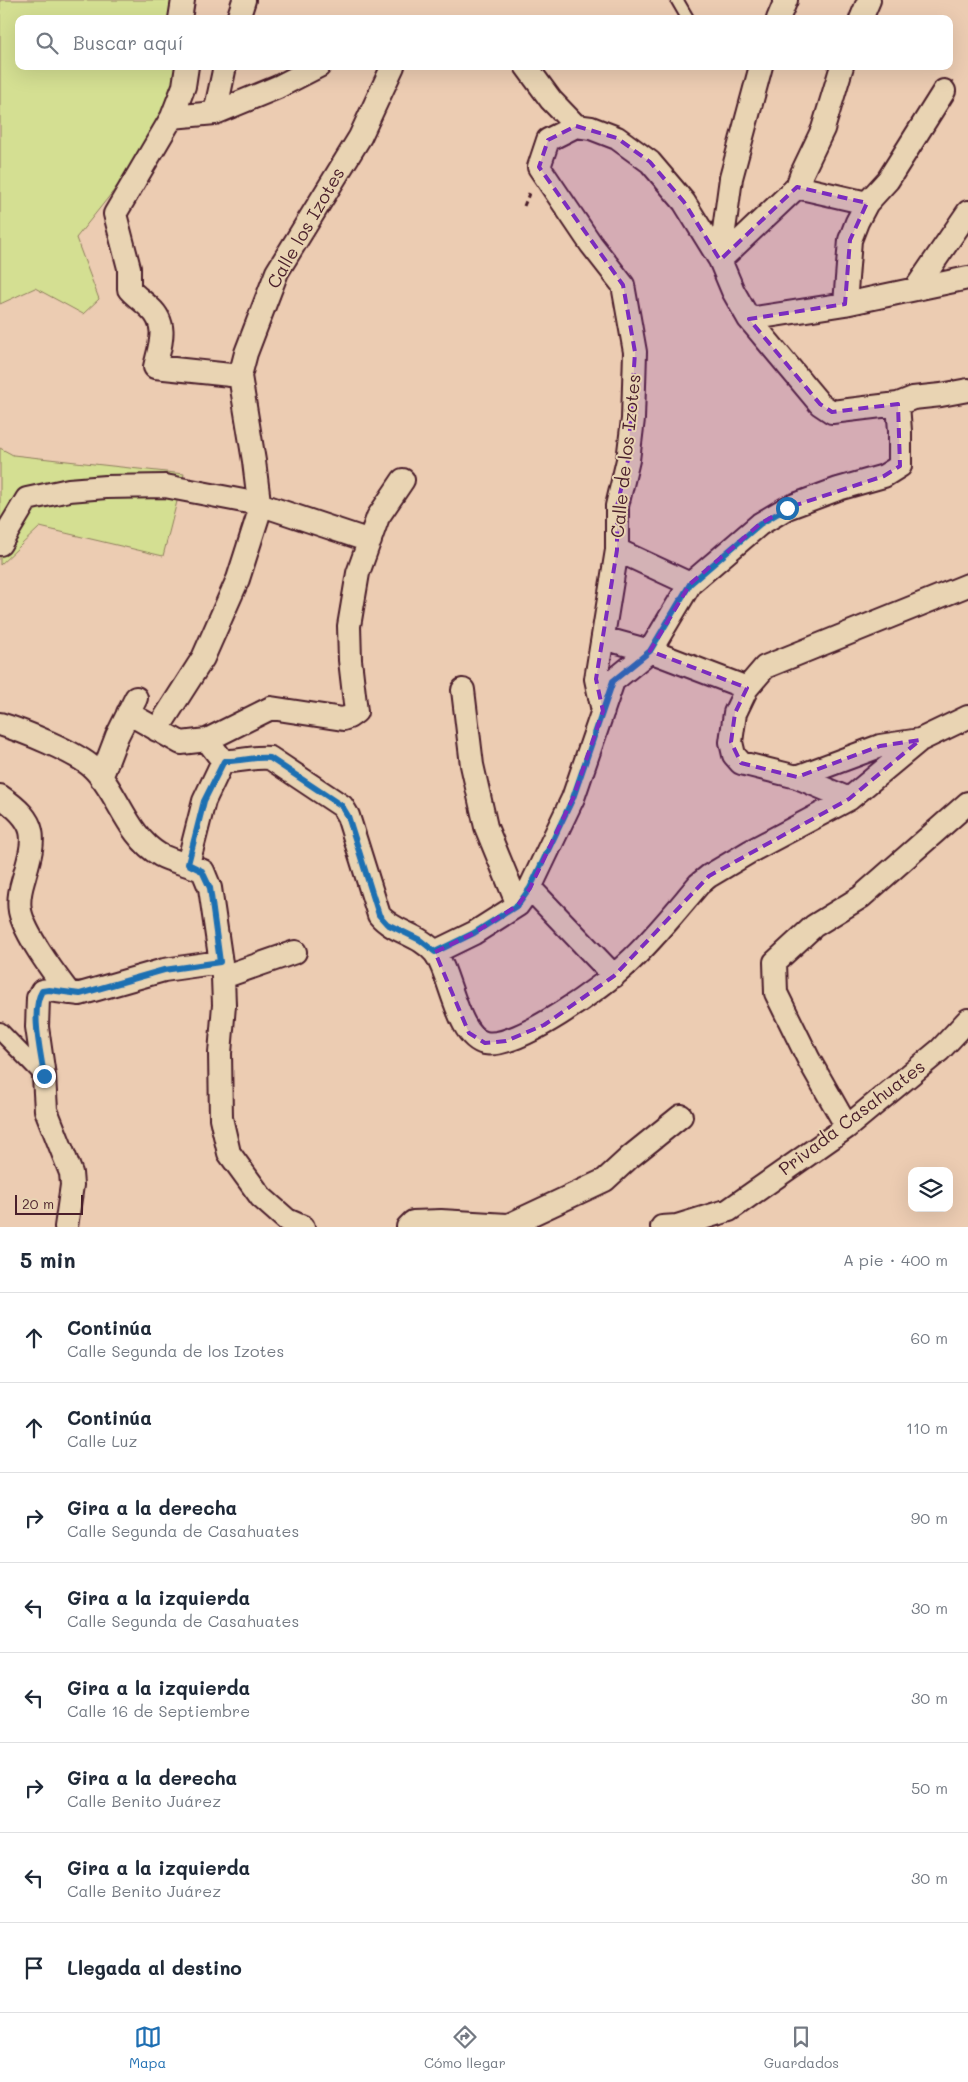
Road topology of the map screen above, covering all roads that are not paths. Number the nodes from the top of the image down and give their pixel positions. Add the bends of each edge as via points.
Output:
1 (183, 0) edge
2 (244, 0) edge
3 (677, 0) edge
4 (786, 0) edge
5 (869, 0) edge
6 (181, 15) edge
7 (239, 15) edge
8 (686, 15) edge
9 (780, 15) edge
10 (863, 15) edge
11 (186, 70) edge
12 (224, 70) edge
13 (311, 70) edge
14 (391, 70) edge
15 (529, 70) edge
16 (759, 70) edge
17 (841, 70) edge
18 (944, 91) dead end
19 (216, 113) junction
20 (172, 117) junction
21 (576, 126) junction
22 (797, 187) junction
23 (867, 203) junction
24 (968, 212) edge
25 (720, 260) junction
26 (968, 278) edge
27 (916, 288) junction
28 (845, 304) junction
29 (749, 319) junction
30 (240, 376) junction
31 (968, 390) edge
32 (898, 404) junction
33 (403, 480) dead end
34 (259, 504) junction
35 (370, 541) junction
36 (0, 544) edge
37 (616, 550) junction
38 (690, 584) junction
39 (968, 585) edge
40 (603, 638) junction
41 (650, 651) junction
42 (747, 688) junction
43 (463, 690) dead end
44 (603, 711) junction
45 (968, 717) edge
46 (0, 724) edge
47 (157, 730) junction
48 (206, 740) junction
49 (920, 740) junction
50 (224, 761) junction
51 (796, 777) junction
52 (101, 778) junction
53 (0, 796) edge
54 (849, 800) junction
55 (968, 803) edge
56 (188, 864) junction
57 (524, 896) junction
58 (295, 952) dead end
59 (435, 952) junction
60 (222, 970) junction
61 (614, 976) junction
62 (68, 993) junction
63 (968, 1020) edge
64 (0, 1031) edge
65 (44, 1076) junction
66 (681, 1116) dead end
67 (847, 1126) junction
68 (511, 1224) junction
69 (66, 1227) edge
70 (303, 1227) edge
71 (408, 1227) edge
72 (539, 1227) edge
73 (662, 1227) edge

1 - 6 street
2 - 7 street
3 - 8 lane
4 - 9 street
5 - 10 street
11 - 20 street
12 - 19 street
13 - 19 street
14 - 30 street, Calle los Izotes via 360,137 277,272
15 - 21 street via 550,100
16 - 25 street via 731,178
17 - 22 street via 823,128
18 - 23 street via 888,180
19 - 20 street
20 - 30 street via 116,214 129,268 129,289 152,309 160,321 163,333 155,367
21 - 25 street via 617,138 650,162 684,202
21 - 37 street, Calle de los Izotes via 548,140 539,167 623,285 635,352 633,419 617,506
22 - 23 street
22 - 25 street
23 - 28 street via 850,240
24 - 27 street
25 - 29 street
26 - 27 street
27 - 28 street
28 - 29 street
29 - 32 street via 820,404 832,412
30 - 34 street, Calle los Izotes
31 - 32 street via 913,398
32 - 38 street via 900,466 893,472 787,508 760,524
33 - 35 street via 378,517
34 - 35 street
34 - 36 street via 165,486 69,490 28,499
34 - 47 street, Calle los Izotes via 260,510 238,579 203,658
35 - 48 street via 358,573 349,626 356,712 343,719 271,708
37 - 38 street
37 - 40 street, Calle de los Izotes
38 - 41 street
39 - 42 street via 765,667
40 - 41 street
40 - 44 street, Calle de los Izotes via 596,679
41 - 42 street
41 - 44 street via 613,681
42 - 51 street via 736,714 731,742 734,755 741,763
43 - 57 street via 472,765 486,827
44 - 57 street via 573,798
45 - 49 street
46 - 52 street via 80,758
47 - 48 street via 181,743
47 - 52 street via 132,705
48 - 50 street
49 - 51 street via 880,746
49 - 54 street
50 - 56 street via 204,801
50 - 59 street via 270,758 342,806 379,915 387,924 420,940
51 - 54 street
52 - 56 street via 140,837 160,855
53 - 62 street via 22,815 33,840 19,897 20,913 45,960
54 - 61 street via 709,876
55 - 67 street via 861,897 814,926 775,962 776,993
56 - 60 street via 202,871 210,888
57 - 59 street via 474,933
57 - 61 street
58 - 60 street
59 - 61 street via 470,1033 485,1043 506,1041 544,1024
60 - 62 street via 164,970 80,994
60 - 70 street via 221,1118 229,1153 261,1197 287,1220
62 - 65 street via 42,991 38,998 37,1027
63 - 67 street, Privada Casahuates via 940,1050
64 - 65 street
65 - 69 street via 46,1110 71,1174
66 - 68 street via 605,1180
67 - 73 street, Privada Casahuates via 729,1210 677,1226
68 - 71 street via 441,1221 413,1222
68 - 72 street

